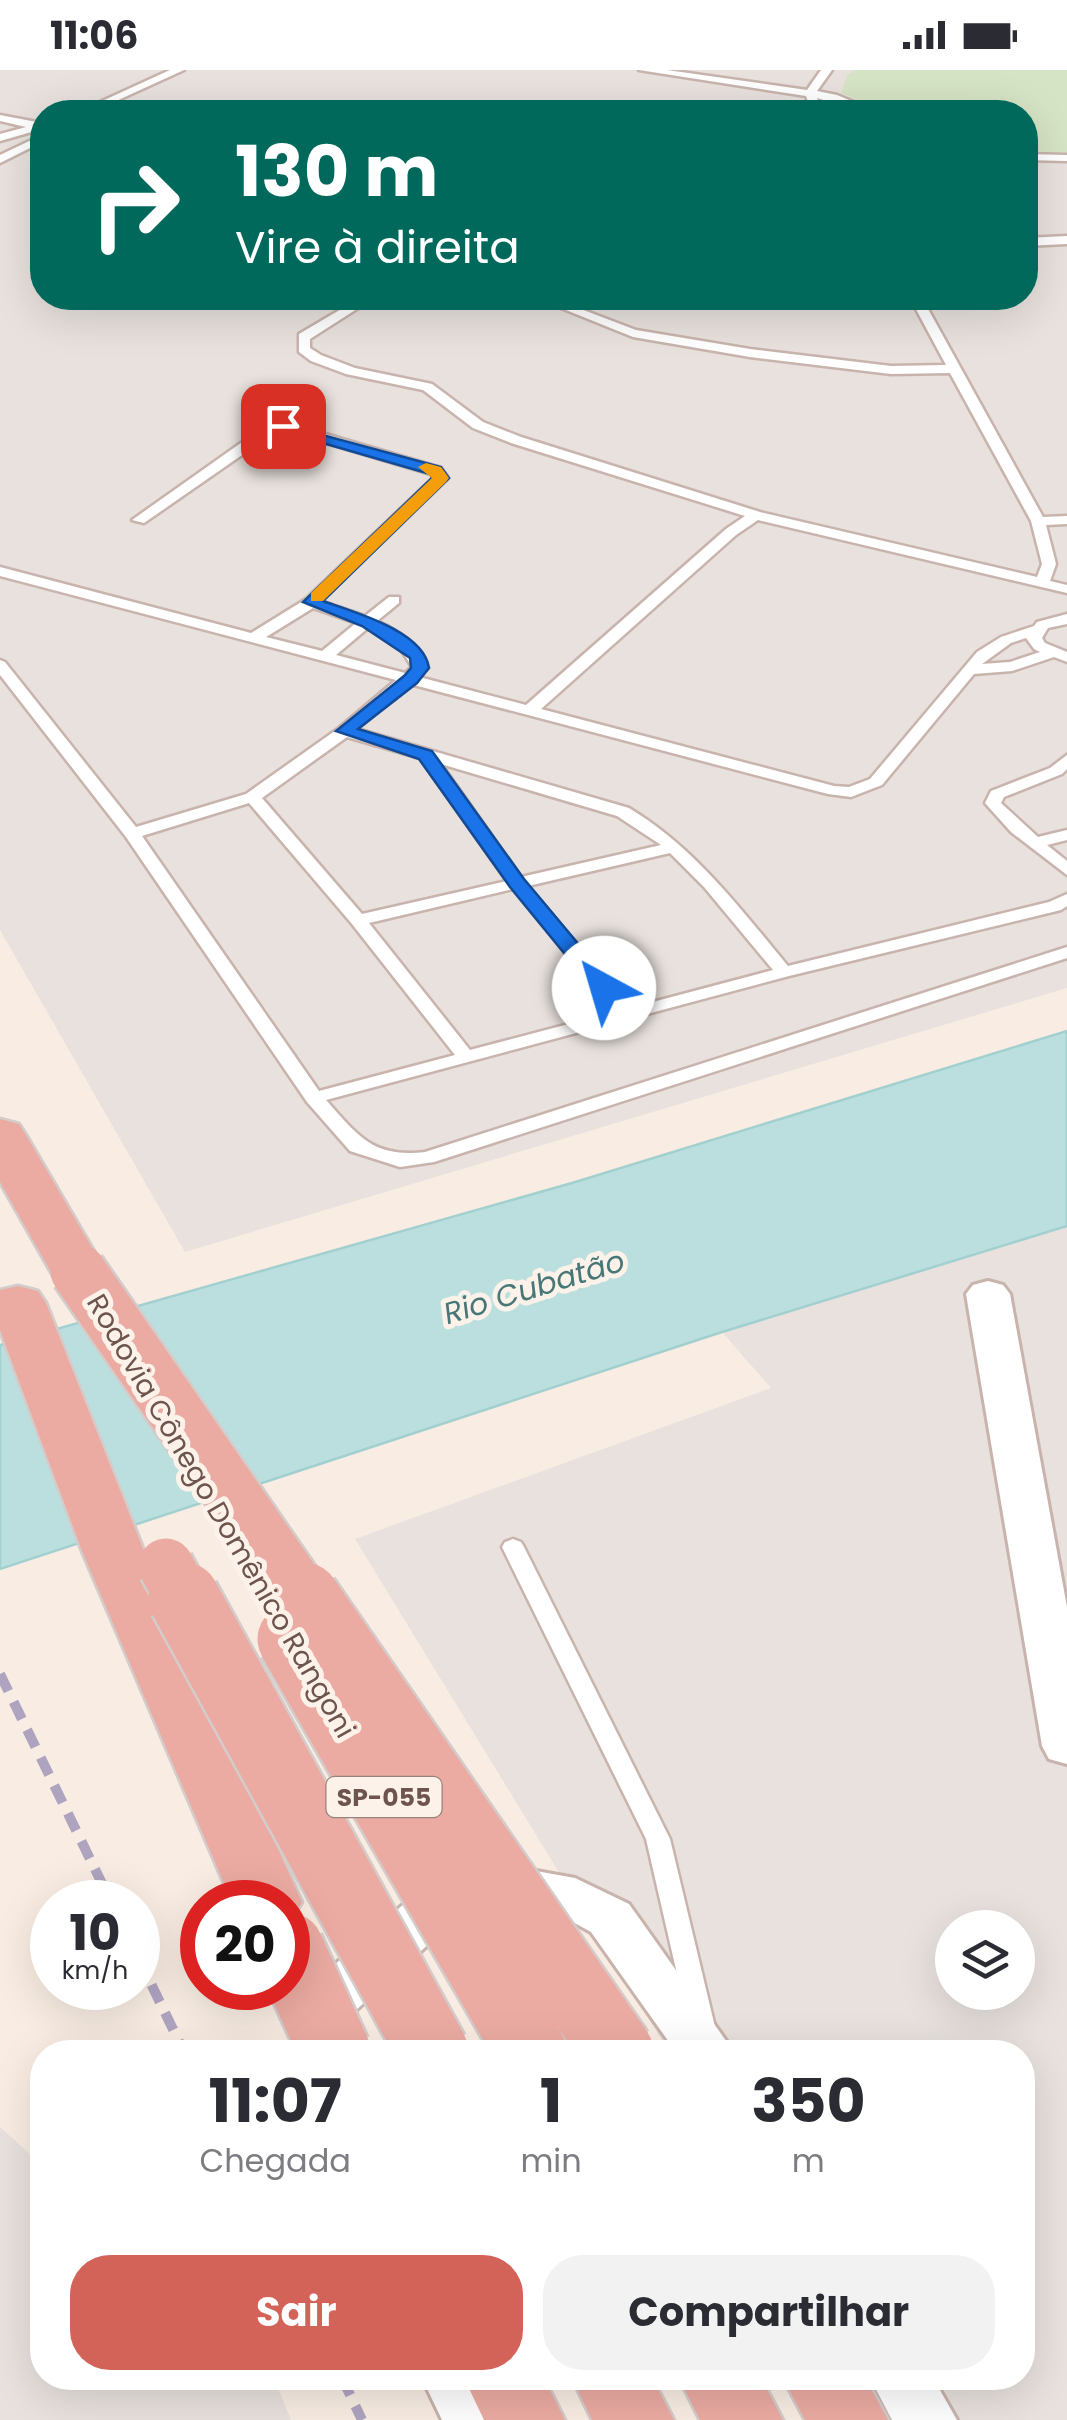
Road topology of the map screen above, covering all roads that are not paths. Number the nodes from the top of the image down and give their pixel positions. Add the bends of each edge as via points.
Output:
1 (158, 70) edge
2 (644, 70) edge
3 (828, 70) edge
4 (176, 72) edge
5 (810, 93) junction
6 (112, 100) edge
7 (812, 100) edge
8 (841, 100) edge
9 (0, 118) edge
10 (30, 127) edge
11 (30, 132) edge
12 (0, 138) edge
13 (30, 139) edge
14 (1038, 158) edge
15 (1067, 158) edge
16 (0, 160) edge
17 (1067, 240) edge
18 (1038, 241) edge
19 (348, 310) edge
20 (573, 310) edge
21 (922, 310) edge
22 (952, 369) junction
23 (756, 515) junction
24 (139, 520) dead end
25 (1067, 520) edge
26 (1038, 521) junction
27 (2, 570) edge
28 (1042, 583) junction
29 (1067, 592) edge
30 (394, 600) dead end
31 (311, 602) junction
32 (1059, 620) edge
33 (368, 622) junction
34 (1036, 630) junction
35 (255, 637) junction
36 (325, 656) junction
37 (1063, 657) edge
38 (0, 664) edge
39 (971, 670) junction
40 (410, 680) junction
41 (529, 711) junction
42 (345, 731) junction
43 (426, 755) junction
44 (1067, 760) edge
45 (252, 796) junction
46 (132, 834) junction
47 (1067, 835) edge
48 (1039, 842) junction
49 (674, 847) junction
50 (1067, 870) edge
51 (517, 883) junction
52 (1067, 898) edge
53 (358, 920) junction
54 (1067, 952) edge
55 (784, 972) junction
56 (625, 1014) junction
57 (466, 1056) junction
58 (314, 1098) junction
59 (0, 1135) edge
60 (78, 1271) junction
61 (9, 1287) edge
62 (988, 1294) dead end
63 (514, 1547) dead end
64 (1067, 1746) edge
65 (257, 1880) edge
66 (310, 1997) edge
67 (323, 2040) edge
68 (330, 2040) edge
69 (426, 2040) edge
70 (524, 2040) edge
71 (610, 2040) edge
72 (698, 2040) edge
73 (704, 2040) edge
74 (458, 2390) edge
75 (509, 2390) edge
76 (618, 2390) edge
77 (725, 2390) edge
78 (829, 2390) edge
79 (907, 2390) edge
80 (474, 2420) edge
81 (525, 2420) edge
82 (634, 2420) edge
83 (742, 2420) edge
84 (848, 2420) edge
85 (926, 2420) edge

1 - 4 lane
2 - 5 lane
3 - 5 lane
4 - 6 lane
5 - 7 lane
5 - 8 lane
9 - 10 lane
11 - 12 lane
13 - 16 lane
14 - 15 lane
17 - 18 lane
19 - 23 lane via 304,337 304,349 352,371 426,387 478,425 516,440
20 - 22 lane via 633,333 750,353 891,370
21 - 22 lane
22 - 26 lane
23 - 28 lane
23 - 41 lane
24 - 31 lane via 283,426 436,470 441,478
25 - 26 lane
26 - 28 lane via 1049,564
27 - 35 lane
28 - 29 lane
29 - 32 lane
30 - 33 lane
31 - 33 lane
31 - 35 lane
32 - 34 lane
33 - 36 lane
33 - 40 lane via 418,657 420,668
34 - 37 lane via 1039,646
34 - 39 lane via 992,648
35 - 36 lane
36 - 40 lane
37 - 39 lane
38 - 46 lane
39 - 41 lane via 876,782 851,792
40 - 41 lane
40 - 42 lane
42 - 43 lane
42 - 45 lane
43 - 49 lane via 623,812
43 - 51 lane
44 - 48 lane via 998,794 994,804
45 - 46 lane
45 - 53 lane
46 - 58 lane
47 - 48 lane
48 - 50 lane
49 - 51 lane
49 - 55 lane
51 - 53 lane
51 - 56 lane
52 - 55 lane
53 - 57 lane
54 - 58 lane via 427,1158 400,1161 357,1147
55 - 56 lane
56 - 57 lane
57 - 58 lane
59 - 60 highway, Rodovia Cônego Domênico Rangoni / SP-055
60 - 70 highway, Rodovia Cônego Domênico Rangoni / SP-055, bridge
60 - 71 highway, bridge
61 - 65 highway via 113,1551
61 - 69 highway, SP-055, bridge
62 - 64 street
63 - 73 lane via 658,1839
66 - 68 highway, bridge
67 - 72 street via 324,2018 336,1995 424,1916 503,1885 574,1898 610,1918
74 - 80 street
75 - 81 highway
76 - 82 highway
77 - 83 highway
78 - 84 highway
79 - 85 street

